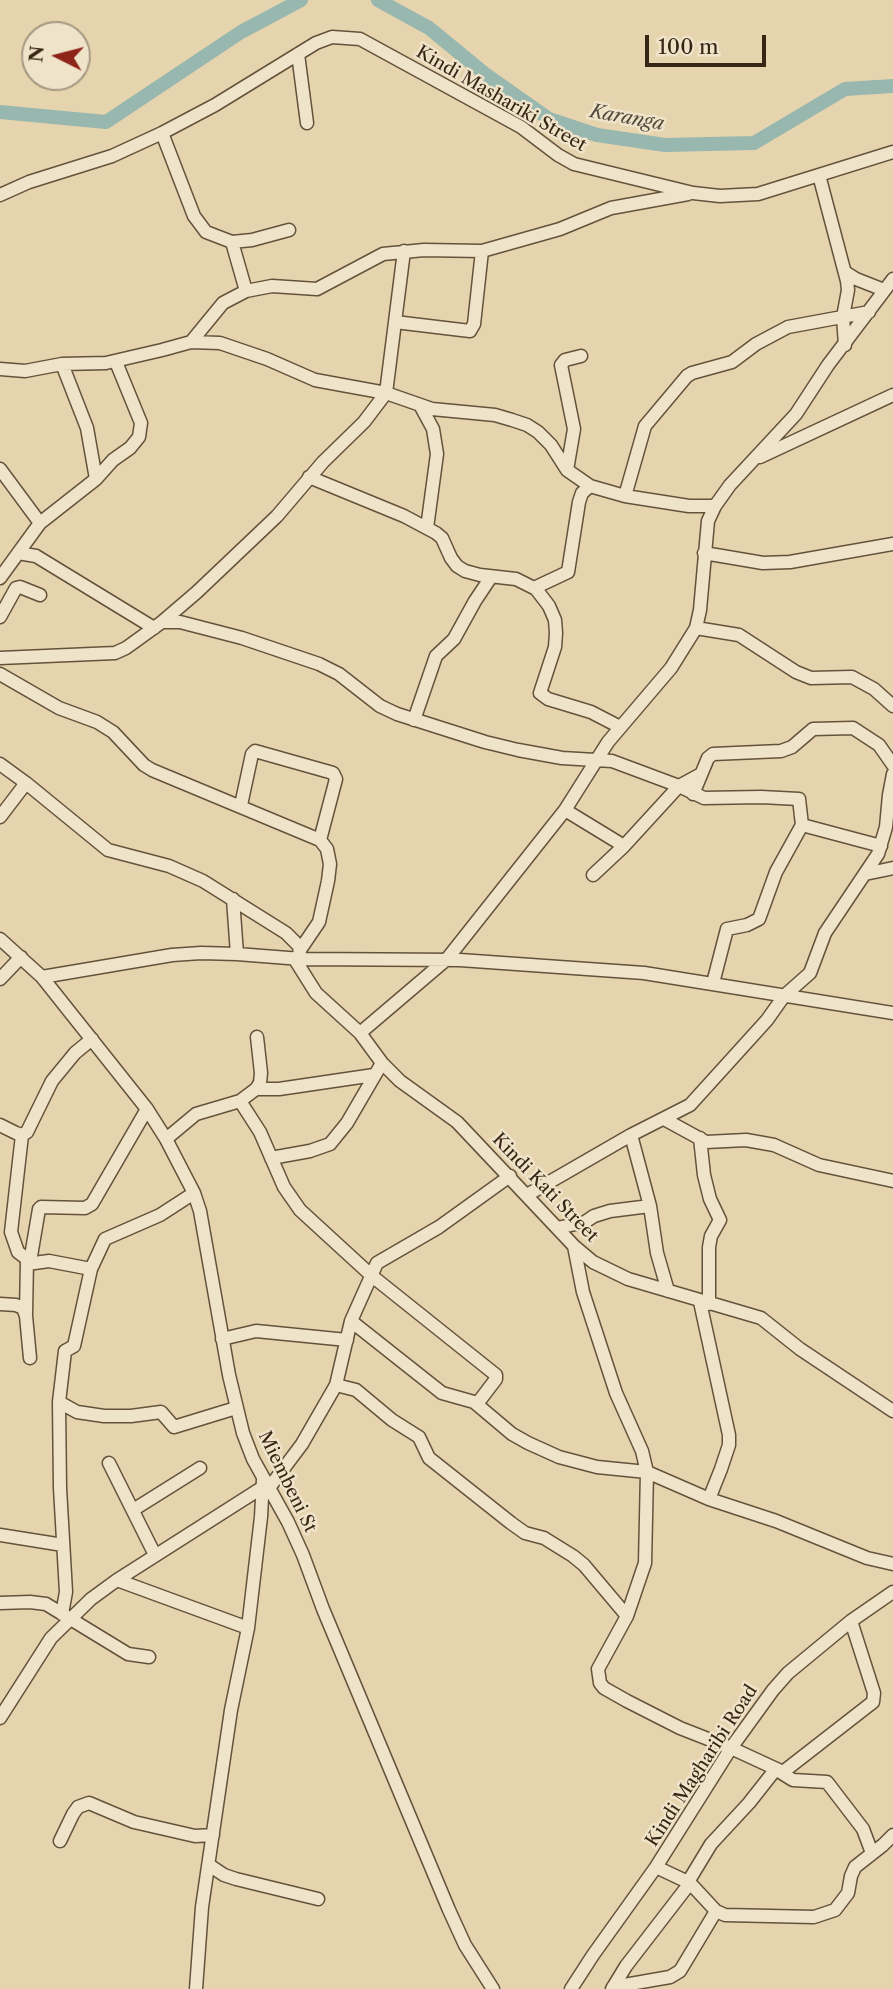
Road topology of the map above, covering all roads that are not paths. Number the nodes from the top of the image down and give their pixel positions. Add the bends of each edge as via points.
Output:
1 (298, 54) junction
2 (307, 123) dead end
3 (163, 134) junction
4 (893, 152) edge
5 (819, 175) junction
6 (693, 193) junction
7 (0, 195) edge
8 (289, 230) dead end
9 (233, 243) junction
10 (404, 251) junction
11 (482, 251) junction
12 (845, 272) junction
13 (889, 288) edge
14 (246, 291) junction
15 (869, 312) junction
16 (843, 317) junction
17 (395, 322) junction
18 (191, 342) junction
19 (845, 345) junction
20 (580, 356) dead end
21 (116, 362) junction
22 (62, 364) junction
23 (0, 369) edge
24 (386, 393) junction
25 (893, 395) edge
26 (420, 405) junction
27 (753, 461) junction
28 (0, 469) edge
29 (567, 470) junction
30 (309, 477) junction
31 (96, 479) junction
32 (590, 486) junction
33 (625, 496) junction
34 (431, 500) junction
35 (715, 506) junction
36 (404, 516) junction
37 (40, 523) junction
38 (427, 528) junction
39 (893, 544) edge
40 (18, 553) junction
41 (704, 553) junction
42 (5, 561) edge
43 (491, 577) junction
44 (0, 578) edge
45 (534, 588) junction
46 (40, 595) dead end
47 (0, 617) edge
48 (158, 625) junction
49 (696, 628) junction
50 (0, 658) edge
51 (0, 674) edge
52 (893, 706) edge
53 (414, 720) junction
54 (620, 727) junction
55 (597, 759) junction
56 (0, 764) edge
57 (893, 765) edge
58 (701, 774) junction
59 (893, 774) edge
60 (26, 783) junction
61 (678, 786) junction
62 (693, 794) junction
63 (241, 805) junction
64 (565, 810) junction
65 (0, 817) edge
66 (802, 825) junction
67 (320, 840) junction
68 (624, 846) junction
69 (879, 850) junction
70 (891, 870) edge
71 (865, 874) junction
72 (593, 876) dead end
73 (233, 899) junction
74 (0, 939) edge
75 (237, 954) junction
76 (298, 956) junction
77 (20, 957) junction
78 (447, 959) junction
79 (810, 973) junction
80 (42, 977) junction
81 (0, 979) edge
82 (713, 983) junction
83 (784, 996) junction
84 (809, 999) junction
85 (893, 1013) edge
86 (360, 1033) junction
87 (257, 1037) dead end
88 (92, 1039) junction
89 (382, 1063) junction
90 (374, 1075) junction
91 (256, 1089) junction
92 (240, 1101) junction
93 (146, 1109) junction
94 (664, 1119) junction
95 (0, 1125) edge
96 (22, 1135) junction
97 (631, 1135) junction
98 (700, 1138) junction
99 (166, 1139) junction
100 (271, 1158) junction
101 (510, 1176) junction
102 (893, 1181) edge
103 (194, 1193) junction
104 (527, 1195) junction
105 (650, 1206) junction
106 (557, 1228) junction
107 (574, 1246) junction
108 (28, 1263) junction
109 (91, 1269) junction
110 (372, 1276) junction
111 (668, 1291) junction
112 (704, 1303) junction
113 (0, 1304) edge
114 (26, 1314) junction
115 (351, 1321) junction
116 (222, 1339) junction
117 (347, 1340) junction
118 (30, 1358) dead end
119 (336, 1385) junction
120 (59, 1402) junction
121 (477, 1404) junction
122 (236, 1408) junction
123 (893, 1411) edge
124 (109, 1463) dead end
125 (200, 1468) dead end
126 (647, 1472) junction
127 (265, 1485) junction
128 (709, 1499) junction
129 (133, 1510) junction
130 (0, 1535) edge
131 (63, 1545) junction
132 (155, 1555) junction
133 (893, 1564) edge
134 (117, 1580) junction
135 (893, 1592) edge
136 (0, 1603) edge
137 (627, 1616) junction
138 (66, 1617) junction
139 (851, 1621) junction
140 (248, 1628) junction
141 (149, 1657) dead end
142 (0, 1718) edge
143 (731, 1748) junction
144 (777, 1771) junction
145 (213, 1835) junction
146 (893, 1835) edge
147 (61, 1841) dead end
148 (872, 1853) junction
149 (209, 1866) junction
150 (656, 1867) junction
151 (689, 1883) junction
152 (318, 1899) dead end
153 (716, 1911) junction
154 (613, 1988) edge
155 (196, 1989) edge
156 (493, 1989) edge
157 (571, 1989) edge

1 - 2 street
1 - 3 street, Kindi Mashariki Street
1 - 6 street, Kindi Mashariki Street via 332,37 360,39 521,127 574,164
3 - 7 street, Kindi Mashariki Street
3 - 9 street via 194,216 206,232
4 - 5 street, Kindi Mashariki Street
5 - 6 street, Kindi Mashariki Street via 758,194
5 - 12 street
6 - 11 street via 611,208 560,229
8 - 9 street
9 - 14 street
10 - 11 street
10 - 14 street via 383,254 317,289 272,286
10 - 17 street
11 - 17 street via 470,331
12 - 13 street
12 - 16 street via 848,290
13 - 15 street
14 - 18 street via 223,303
15 - 16 street
15 - 19 street
16 - 19 street
16 - 33 street via 788,327 732,362 687,376 645,426
17 - 24 street
18 - 21 street
18 - 24 street via 220,343 315,380
19 - 27 street via 796,414
20 - 29 street via 561,365 574,429
21 - 22 street
21 - 31 street via 141,431 137,442
22 - 23 street via 25,371
22 - 31 street via 87,428
24 - 26 street
24 - 30 street
25 - 27 street
26 - 29 street via 495,415 527,425 551,445
26 - 34 street via 436,438
27 - 35 street
28 - 37 street
29 - 32 street
30 - 36 street
30 - 48 street via 277,516
31 - 37 street
32 - 33 street
32 - 45 street via 579,502 568,572
33 - 35 street
34 - 36 street
34 - 38 street
35 - 41 street
36 - 38 street
37 - 40 street
38 - 43 street via 442,538 457,566
39 - 41 street via 790,562 763,563
40 - 42 street
40 - 48 street via 36,556
41 - 49 street
42 - 44 street
43 - 45 street via 516,579
43 - 53 street via 454,639 436,656
45 - 54 street via 549,606 556,634 540,693
46 - 47 street via 16,588
48 - 50 street via 115,653
48 - 53 street via 180,622 205,628 319,664 380,705
49 - 52 street via 739,635 811,678 852,677
49 - 54 street via 671,668
51 - 63 street via 113,732 152,770
53 - 55 street via 517,750
54 - 55 street
55 - 61 street
55 - 64 street
56 - 60 street, Kindi Kati Street
57 - 58 street via 879,745 848,727 813,729 782,751 713,754
58 - 61 street
58 - 62 street
59 - 69 street
60 - 65 street
60 - 73 street, Kindi Kati Street via 108,850 169,866
61 - 62 street
61 - 68 street
62 - 66 street via 710,799 799,799
63 - 67 street
63 - 67 street via 253,752 333,773 336,779
64 - 68 street
64 - 78 street
66 - 69 street
66 - 82 street via 776,872 759,919 727,929
67 - 76 street via 330,863 328,881 319,922
68 - 72 street
69 - 70 street
69 - 71 street
70 - 71 street
71 - 79 street via 825,933
73 - 75 street
73 - 76 street, Kindi Kati Street via 286,933 296,942
74 - 77 street, Miembeni St
75 - 76 street
75 - 80 street via 172,955
76 - 78 street
76 - 86 street, Kindi Kati Street via 316,993
77 - 80 street, Miembeni St
77 - 81 street
78 - 82 street via 644,973
78 - 86 street
79 - 83 street
79 - 84 street
80 - 88 street, Miembeni St
82 - 83 street
83 - 84 street
83 - 94 street via 700,1096
84 - 85 street
86 - 89 street, Kindi Kati Street
87 - 91 street via 261,1073
88 - 93 street, Miembeni St
88 - 96 street via 62,1067
89 - 90 street
89 - 101 street, Kindi Kati Street via 457,1122
90 - 91 street
90 - 100 street via 330,1144
91 - 92 street
92 - 99 street via 196,1114
92 - 100 street
93 - 99 street, Miembeni St
93 - 108 street via 92,1204 39,1209
94 - 97 street
94 - 98 street
95 - 96 street
96 - 108 street via 11,1232 14,1245
97 - 104 street
97 - 105 street
98 - 102 street via 774,1145 819,1165
98 - 112 street via 704,1175 720,1220 709,1247
99 - 103 street, Miembeni St
100 - 110 street via 300,1210
101 - 104 street, Kindi Kati Street
101 - 110 street via 439,1227 381,1260
103 - 109 street via 160,1215 108,1236
103 - 116 street, Miembeni St
104 - 106 street, Kindi Kati Street
105 - 106 street via 610,1211
105 - 111 street
106 - 107 street, Kindi Kati Street
107 - 111 street, Kindi Kati Street via 608,1270
107 - 126 street via 583,1292
108 - 109 street via 49,1261
108 - 114 street
109 - 120 street via 74,1346 65,1351
110 - 115 street
110 - 121 street via 496,1375
111 - 112 street, Kindi Kati Street
112 - 123 street, Kindi Kati Street via 761,1318
112 - 128 street via 729,1435
113 - 114 street via 16,1305
114 - 118 street
115 - 117 street
115 - 121 street via 442,1393
116 - 117 street via 256,1331
116 - 122 street, Miembeni St
117 - 119 street
119 - 127 street via 296,1454
119 - 137 street via 356,1390 419,1437 429,1458 511,1523 573,1556
120 - 122 street via 96,1415 161,1412 174,1427
120 - 131 street
121 - 126 street via 512,1434 559,1457
122 - 127 street, Miembeni St
124 - 129 street
125 - 129 street
126 - 128 street
126 - 137 street via 645,1563
127 - 132 street
127 - 140 street
127 - 156 street, Miembeni St via 303,1555 440,1890 465,1945
128 - 133 street
129 - 132 street
130 - 131 street
131 - 138 street
132 - 134 street
134 - 138 street
134 - 140 street
135 - 139 street, Kindi Magharibi Road
136 - 138 street via 37,1602
137 - 143 street via 598,1669 600,1683 680,1728
138 - 141 street via 128,1654
138 - 142 street
139 - 143 street, Kindi Magharibi Road via 788,1673
139 - 144 street via 873,1702 791,1767
140 - 145 street
143 - 144 street
143 - 150 street, Kindi Magharibi Road
144 - 148 street via 793,1780 823,1781 833,1788 863,1829
144 - 151 street via 711,1844
145 - 147 street via 195,1836 134,1822 89,1802 78,1807
145 - 149 street
146 - 148 street
148 - 153 street via 855,1867 846,1897 830,1913 807,1918
149 - 152 street via 236,1879
149 - 155 street
150 - 151 street
150 - 157 street, Kindi Magharibi Road
151 - 153 street
151 - 154 street
153 - 154 street via 680,1971

